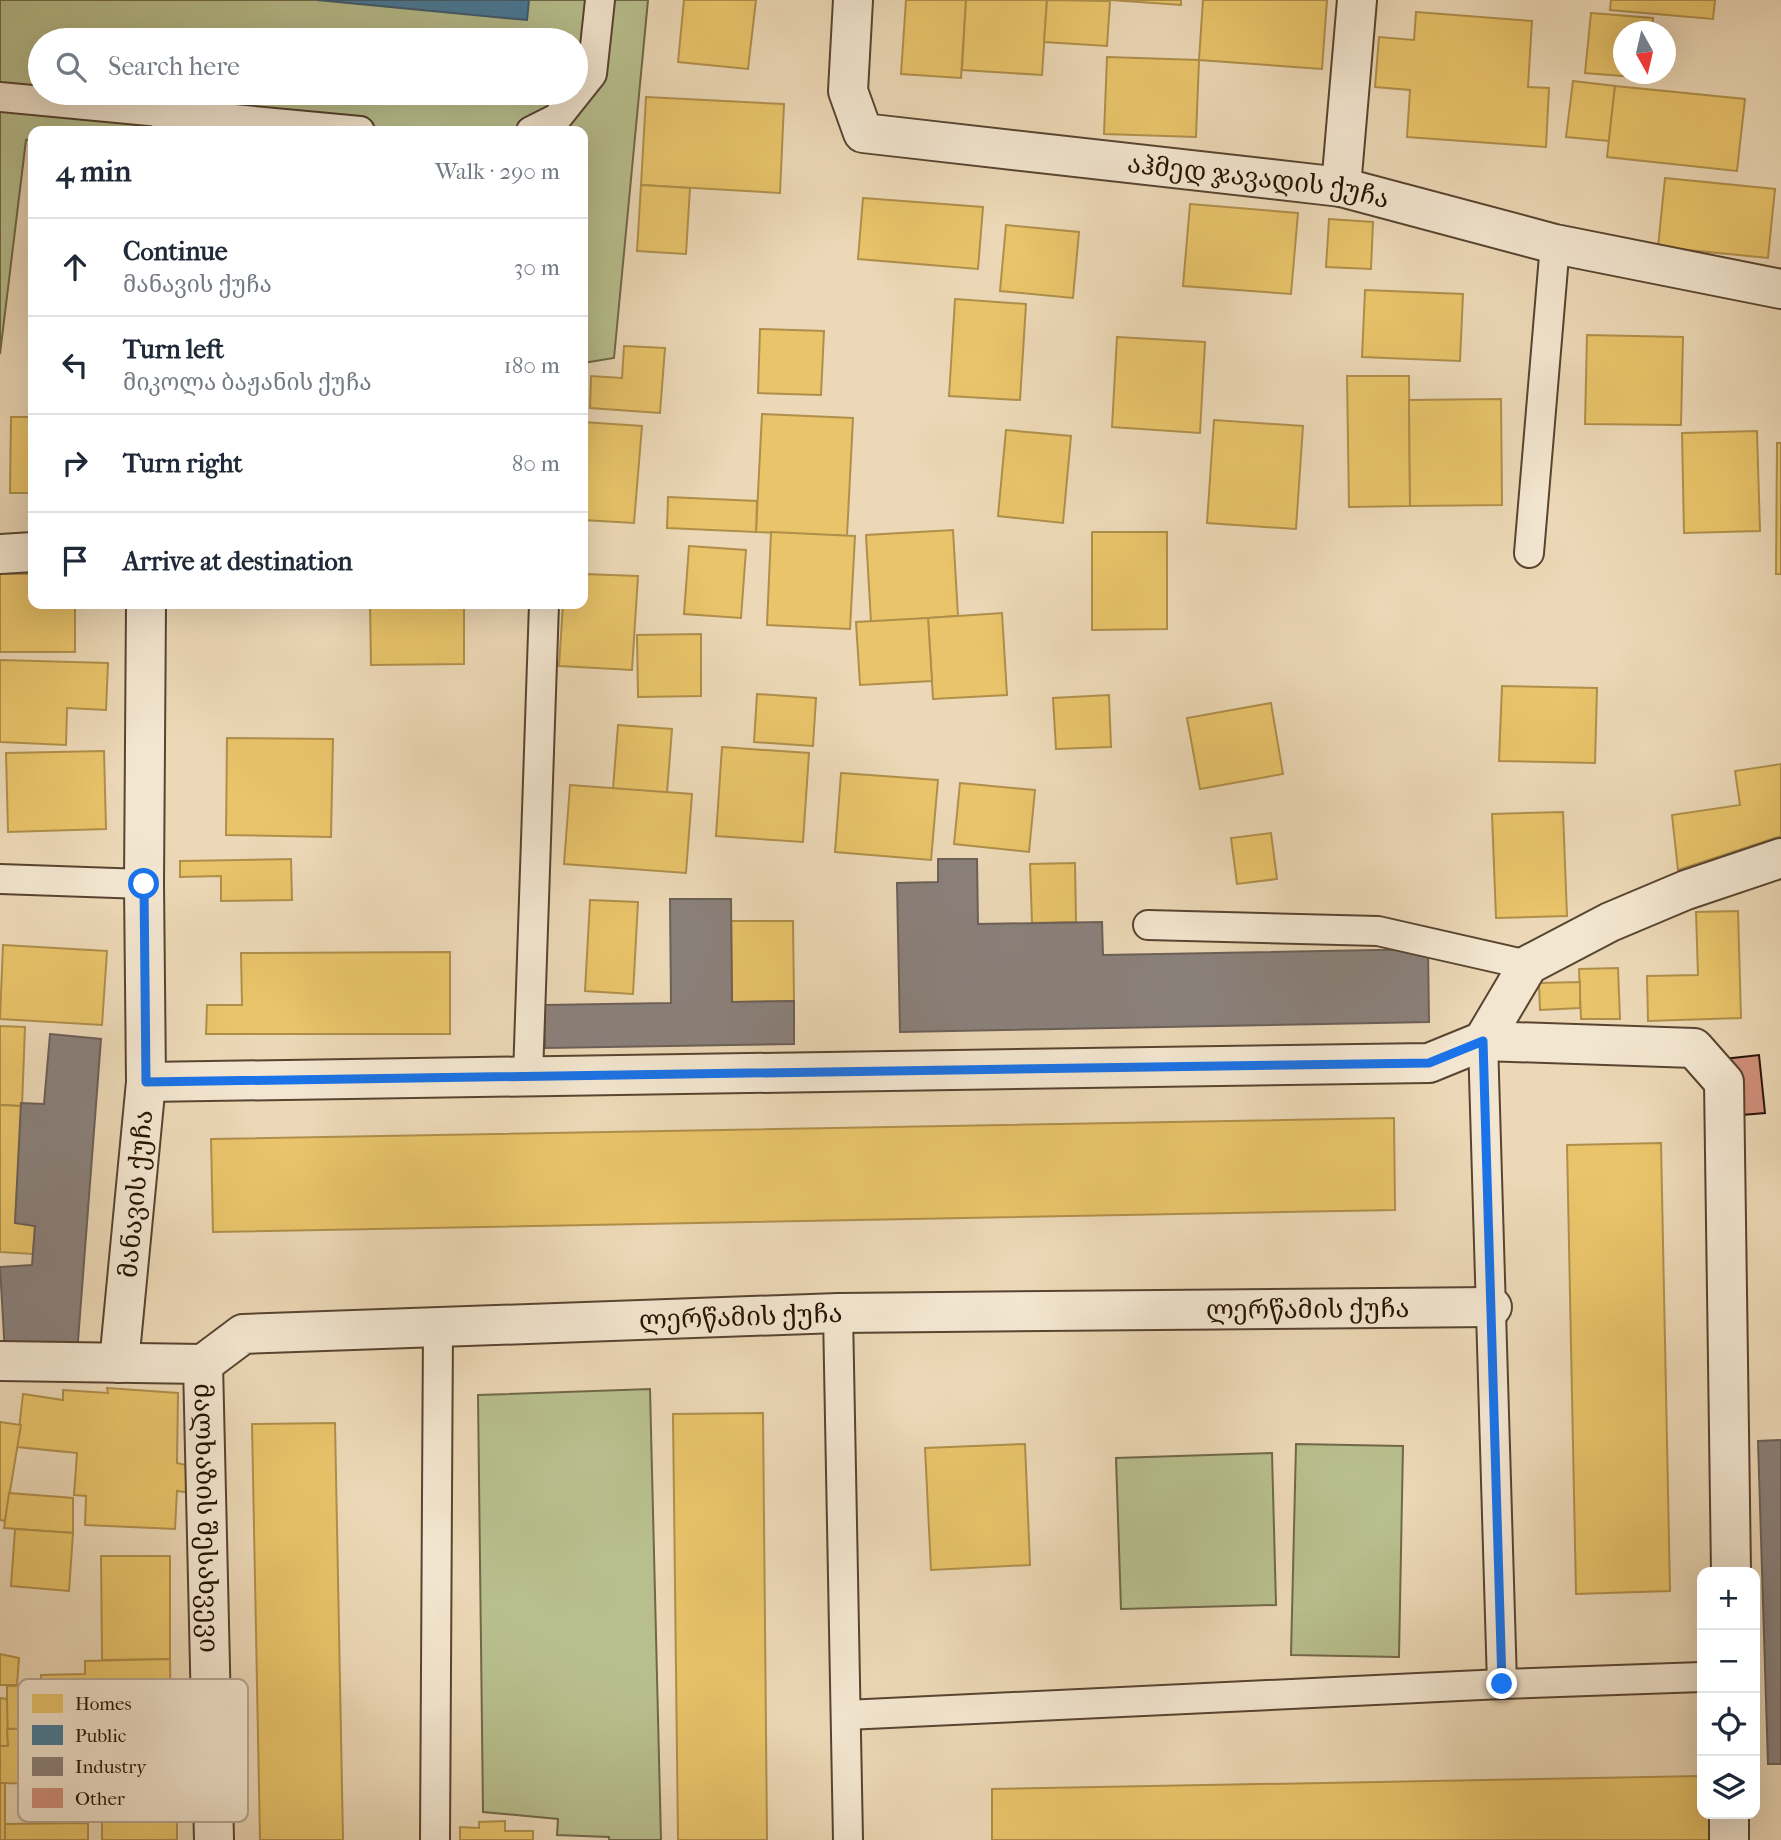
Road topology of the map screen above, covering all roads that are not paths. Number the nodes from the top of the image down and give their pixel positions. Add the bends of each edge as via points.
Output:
1 (600, 0) edge
2 (853, 0) edge
3 (1357, 0) edge
4 (588, 79) edge
5 (0, 97) edge
6 (28, 101) edge
7 (55, 105) edge
8 (567, 105) edge
9 (172, 122) edge
10 (256, 126) edge
11 (540, 126) edge
12 (1341, 187) junction
13 (1555, 244) junction
14 (1781, 289) edge
15 (28, 552) edge
16 (1529, 553) dead end
17 (0, 554) edge
18 (146, 609) edge
19 (544, 609) edge
20 (1781, 859) edge
21 (0, 879) edge
22 (144, 884) junction
23 (1148, 925) dead end
24 (1528, 965) junction
25 (1483, 1041) junction
26 (528, 1076) junction
27 (146, 1082) junction
28 (1492, 1307) junction
29 (838, 1313) junction
30 (438, 1327) junction
31 (0, 1361) edge
32 (119, 1363) junction
33 (204, 1364) junction
34 (1731, 1567) edge
35 (1697, 1677) edge
36 (211, 1679) edge
37 (1502, 1684) junction
38 (846, 1715) junction
39 (1729, 1819) edge
40 (214, 1822) edge
41 (214, 1840) edge
42 (435, 1840) edge
43 (848, 1840) edge
44 (1729, 1840) edge

1 - 4 lane
2 - 12 street, აჰმედ ჯავადის ქუჩა via 848,91 863,133
3 - 12 street
5 - 6 lane
7 - 9 lane
8 - 11 lane
9 - 10 lane
12 - 13 street, აჰმედ ჯავადის ქუჩა
13 - 14 street, აჰმედ ჯავადის ქუჩა
13 - 16 lane
15 - 17 street
18 - 22 street, მანავის ქუჩა
19 - 26 lane
20 - 24 street via 1686,890 1610,922
21 - 22 lane
22 - 27 street, მანავის ქუჩა
23 - 24 lane via 1378,931
24 - 25 street
25 - 26 street via 1429,1063
25 - 28 lane
25 - 34 street via 1694,1048 1724,1082
26 - 27 street
27 - 32 street, მანავის ქუჩა
28 - 29 street, ლერწამის ქუჩა
28 - 37 lane
29 - 30 street, ლერწამის ქუჩა
29 - 38 lane
30 - 33 street, ლერწამის ქუჩა via 243,1334
30 - 42 lane
31 - 32 street
32 - 33 street
33 - 36 street, მალხაზის შესახვევი
35 - 37 lane
37 - 38 lane
38 - 43 lane
39 - 44 street
40 - 41 street, მალხაზის შესახვევი

